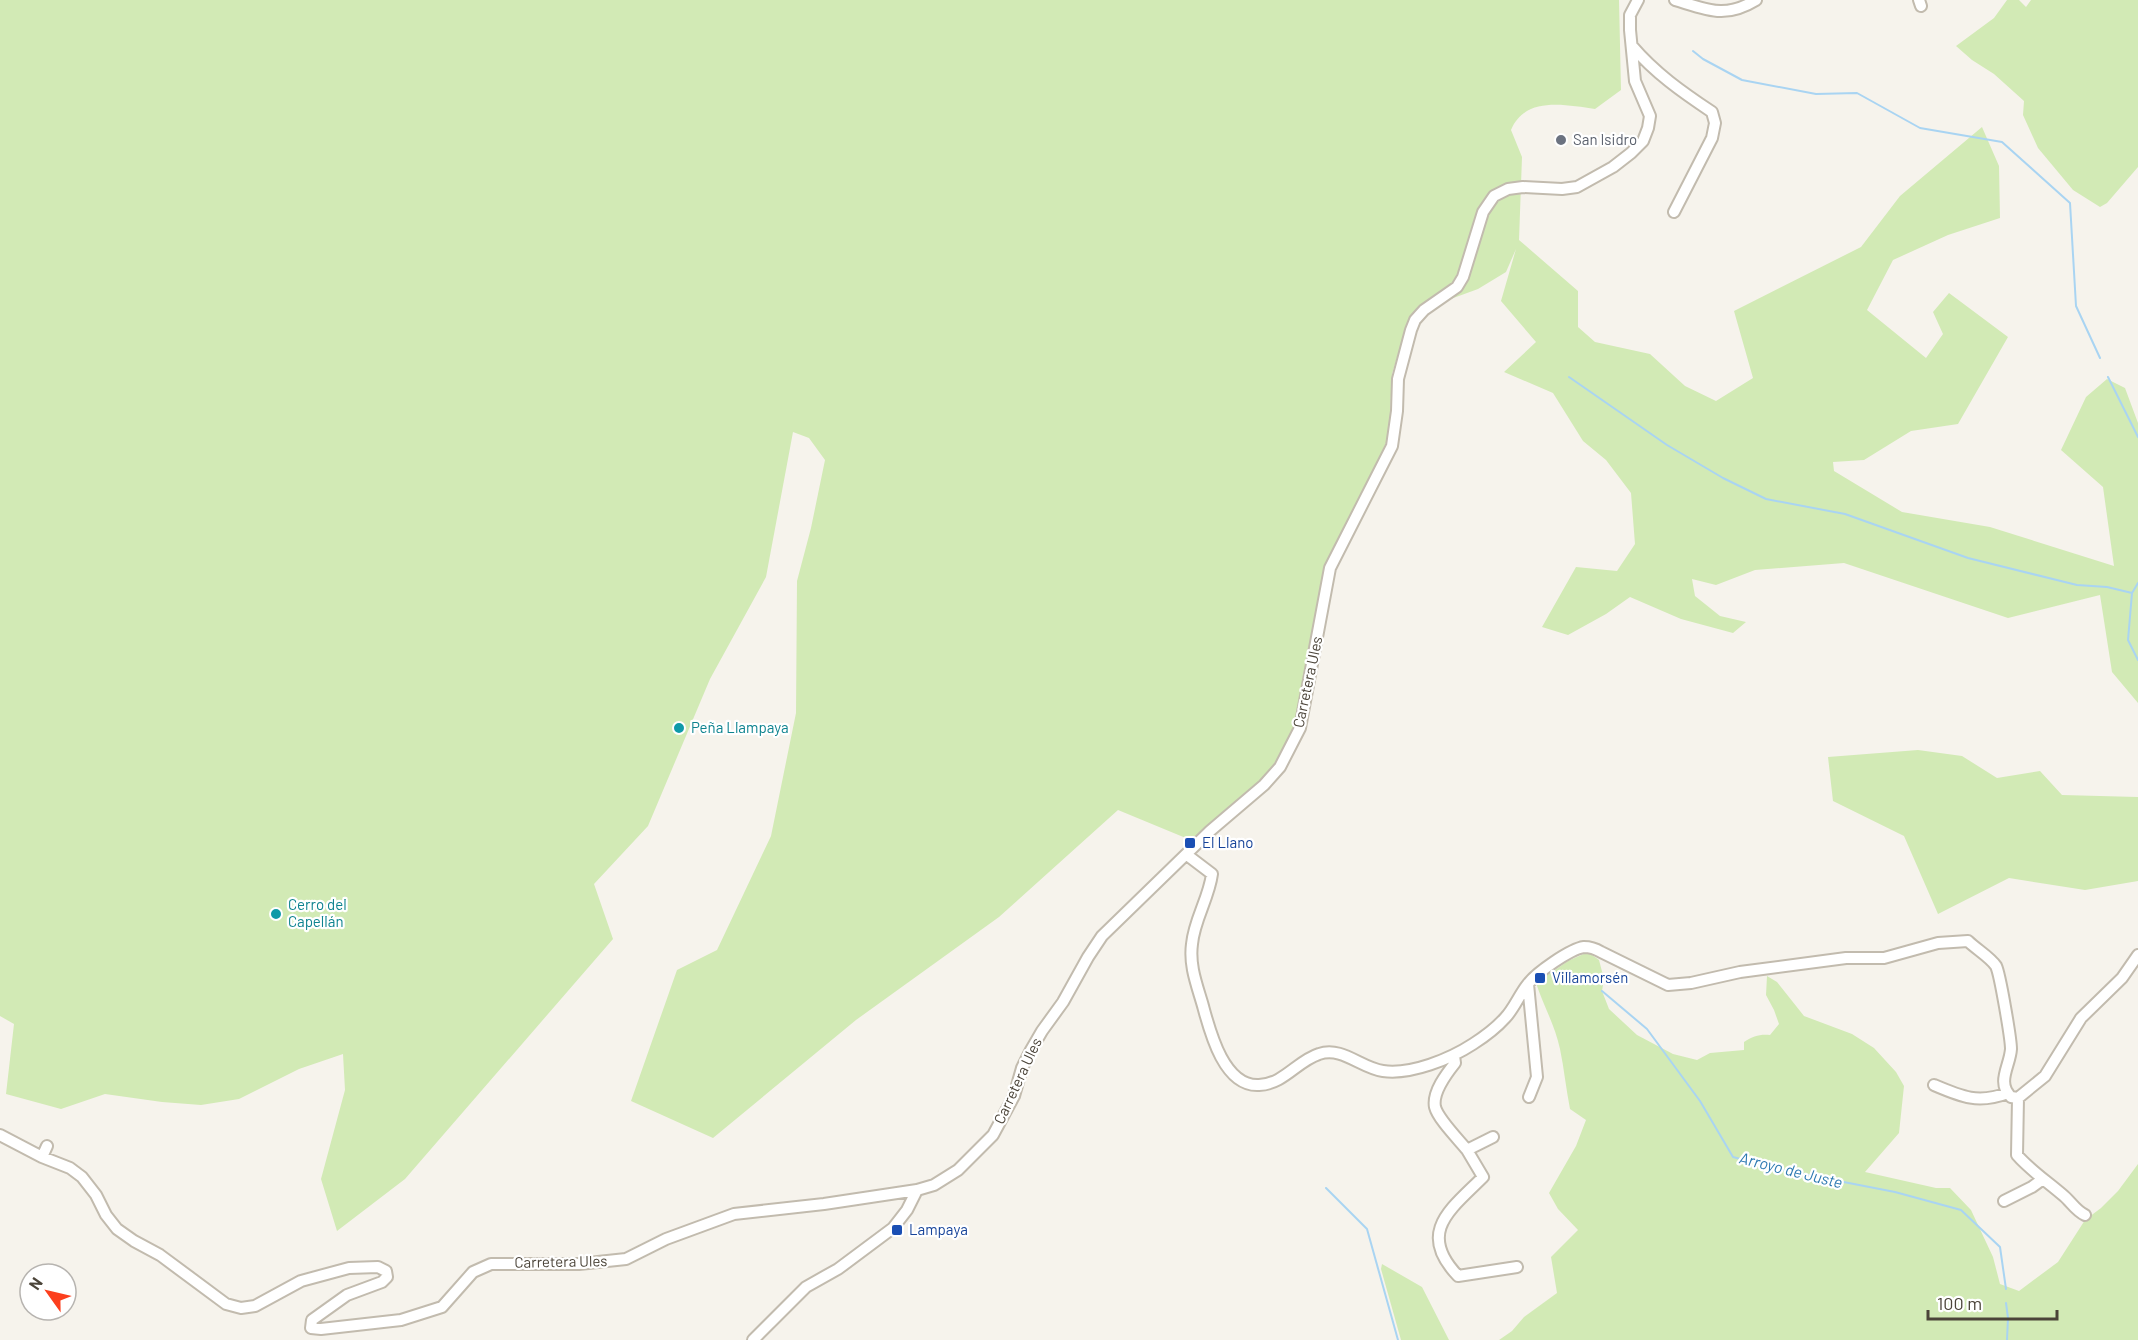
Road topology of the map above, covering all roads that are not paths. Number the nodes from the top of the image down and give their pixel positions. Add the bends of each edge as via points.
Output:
1 (1638, 0) edge
2 (1675, 0) edge
3 (1756, 0) edge
4 (1632, 46) junction
5 (1674, 212) dead end
6 (1187, 855) junction
7 (2138, 955) edge
8 (1528, 984) junction
9 (1454, 1056) junction
10 (1934, 1085) dead end
11 (2008, 1093) junction
12 (1529, 1097) dead end
13 (2018, 1098) junction
14 (0, 1135) edge
15 (1493, 1137) dead end
16 (47, 1146) dead end
17 (1467, 1150) junction
18 (42, 1157) junction
19 (2043, 1179) junction
20 (917, 1190) junction
21 (2004, 1201) dead end
22 (2085, 1215) dead end
23 (1517, 1267) dead end
24 (753, 1340) edge

1 - 4 street, Carretera Ules via 1630,15
2 - 3 street via 1724,13
4 - 5 street via 1649,66 1712,112 1715,123 1712,138
4 - 6 street, Carretera Ules via 1635,81 1650,116 1643,141 1613,167 1577,187 1515,188 1494,196 1483,212 1463,277 1414,320 1398,379 1392,446 1330,568 1300,728 1280,767 1264,785
6 - 9 street via 1212,874 1192,944 1192,971 1218,1053 1243,1082 1272,1083 1318,1054 1334,1052 1383,1071 1404,1071
6 - 20 street, Carretera Ules via 1102,936 1031,1050 1014,1096 993,1135 958,1170
7 - 13 street via 2122,978 2081,1018 2045,1076
8 - 9 street via 1505,1018
8 - 11 street via 1583,947 1668,985 1846,958 1884,958 1938,943 1968,941 1996,967 2011,1049 2004,1071
8 - 12 street via 1537,1077
9 - 17 street via 1455,1063 1437,1095 1435,1107
10 - 11 street via 1969,1099
11 - 13 street
13 - 19 street via 2018,1155
14 - 18 street, Carretera Ules
15 - 17 street
16 - 18 street
17 - 23 street via 1483,1177 1443,1219 1438,1245 1458,1276
18 - 20 street, Carretera Ules via 82,1177 117,1229 226,1304 255,1306 301,1281 349,1268 378,1267 386,1271 382,1282 348,1295 312,1320 311,1328 321,1329 401,1320 442,1307 473,1272 491,1264 579,1264 626,1259 666,1239 734,1214
19 - 21 street
19 - 22 street
20 - 24 street via 893,1228 838,1269 806,1287

